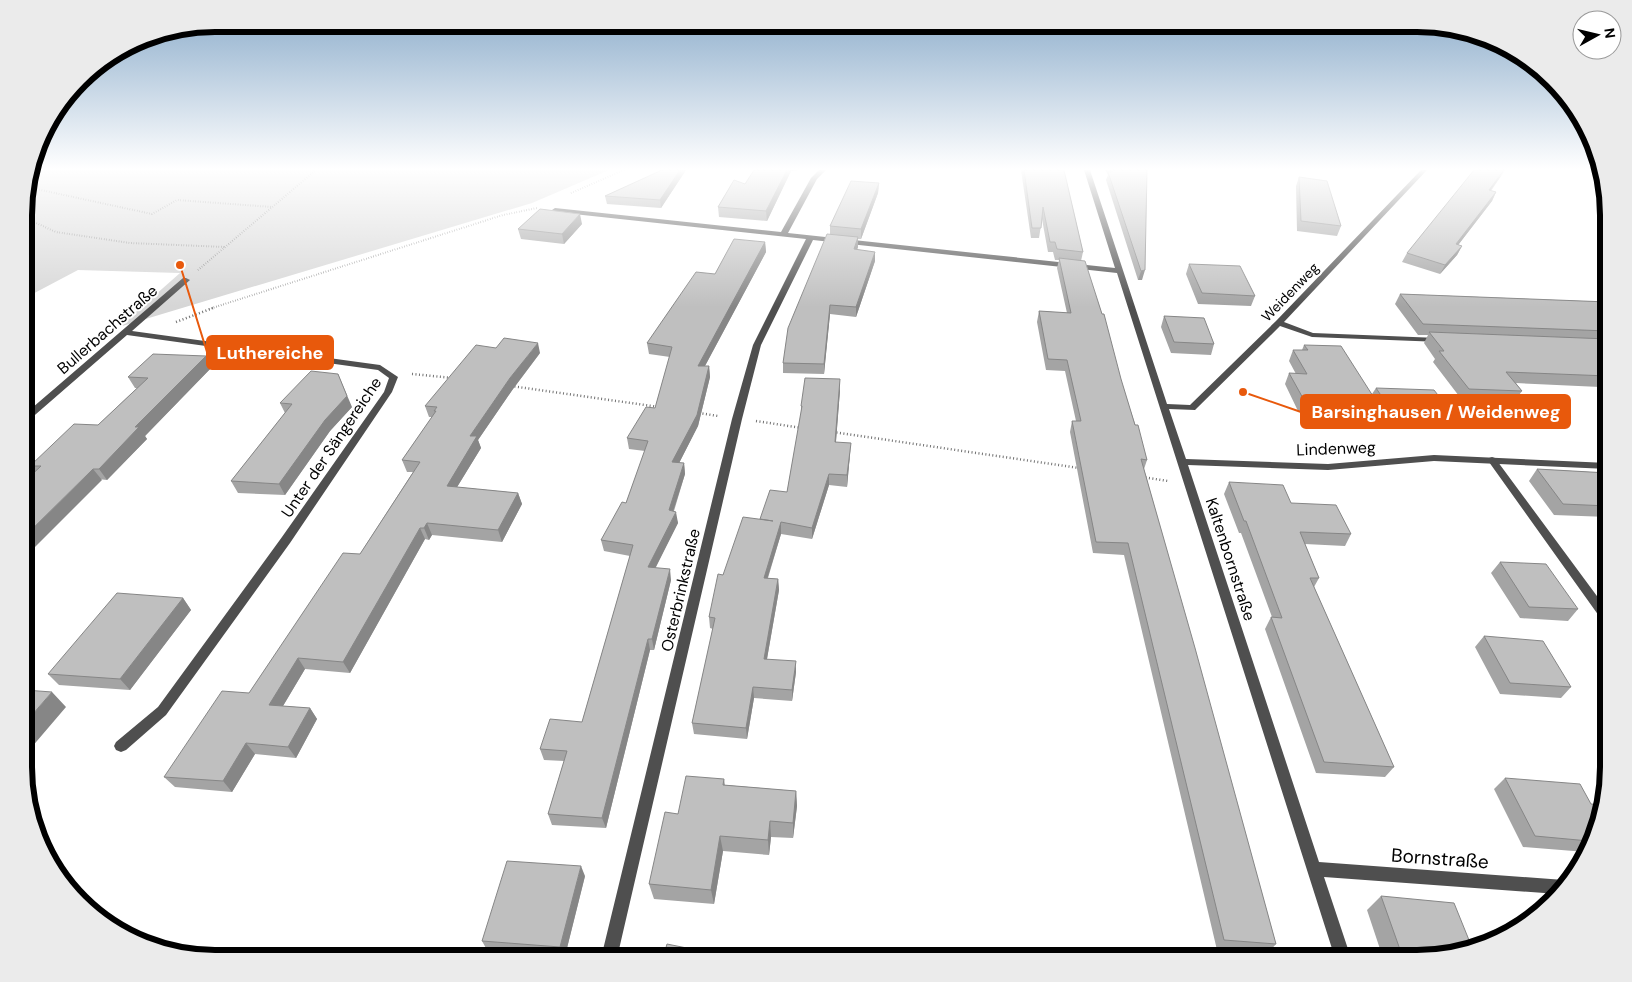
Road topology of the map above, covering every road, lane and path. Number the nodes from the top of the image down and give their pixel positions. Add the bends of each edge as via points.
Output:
1 (262, 216) edge
2 (500, 216) edge
3 (606, 216) edge
4 (794, 216) edge
5 (1102, 216) edge
6 (1380, 216) edge
7 (32, 221) edge
8 (784, 236) junction
9 (810, 238) junction
10 (225, 247) junction
11 (1119, 271) junction
12 (186, 280) joint
13 (1278, 323) junction
14 (125, 332) junction
15 (148, 334) junction
16 (1450, 340) edge
17 (394, 377) junction
18 (454, 378) edge
19 (503, 385) edge
20 (1163, 406) junction
21 (668, 409) edge
22 (32, 413) edge
23 (697, 413) edge
24 (737, 418) junction
25 (806, 428) edge
26 (826, 431) edge
27 (1492, 460) junction
28 (1182, 462) junction
29 (1600, 466) edge
30 (1082, 468) edge
31 (1141, 476) edge
32 (1190, 484) junction
33 (1600, 609) edge
34 (121, 746) dead end
35 (1314, 869) junction
36 (1555, 886) edge
37 (611, 950) edge
38 (1340, 950) edge

1 - 10 path
2 - 15 path via 193,314
3 - 8 street
4 - 8 street
5 - 11 street, Kaltenbornstraße
6 - 13 street, Weidenweg
7 - 10 path via 56,232 130,243
8 - 9 street
9 - 11 street
9 - 24 street, Osterbrinkstraße via 757,345
10 - 12 path
11 - 20 street, Kaltenbornstraße
12 - 14 street, Bullerbachstraße
13 - 16 street via 1312,335
13 - 20 street, Weidenweg via 1192,408
14 - 15 street, Unter der Sängereiche
14 - 22 street, Bullerbachstraße
15 - 17 street, Unter der Sängereiche via 380,368
17 - 18 path via 416,373
17 - 34 street, Unter der Sängereiche via 388,392 298,524 162,711
19 - 21 path
20 - 28 street, Kaltenbornstraße
23 - 24 path
24 - 25 path
24 - 37 street, Osterbrinkstraße
26 - 30 path
27 - 28 street, Lindenweg via 1434,458 1328,467
27 - 29 street, Lindenweg
27 - 33 street
28 - 32 street, Kaltenbornstraße
31 - 32 path
32 - 35 street, Kaltenbornstraße
35 - 36 street, Bornstraße
35 - 38 street, Kaltenbornstraße

